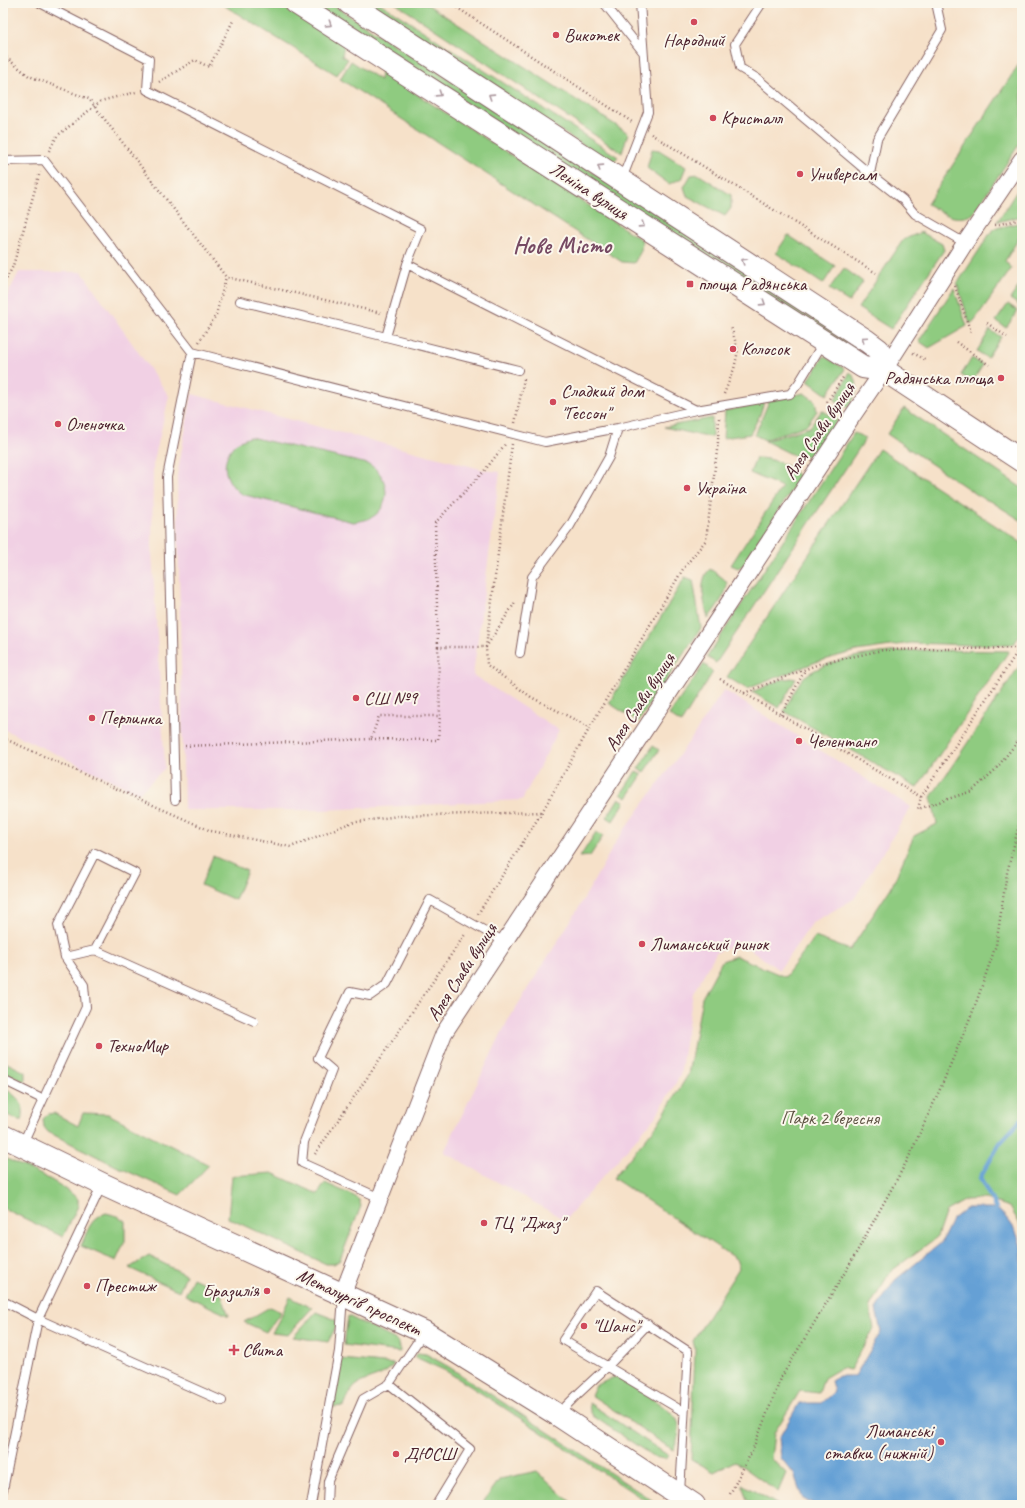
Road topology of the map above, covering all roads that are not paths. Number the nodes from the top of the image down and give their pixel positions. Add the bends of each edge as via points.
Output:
1 (40, 3) edge
2 (296, 3) edge
3 (349, 3) edge
4 (604, 3) edge
5 (640, 3) edge
6 (762, 3) edge
7 (936, 3) edge
8 (644, 52) junction
9 (1022, 159) edge
10 (3, 161) edge
11 (870, 174) junction
12 (621, 181) junction
13 (965, 243) junction
14 (407, 264) junction
15 (240, 301) dead end
16 (386, 337) junction
17 (824, 342) junction
18 (192, 352) junction
19 (518, 370) road end
20 (884, 370) junction
21 (696, 410) junction
22 (618, 428) junction
23 (1022, 461) edge
24 (520, 653) dead end
25 (175, 800) dead end
26 (505, 942) junction
27 (95, 950) junction
28 (65, 957) junction
29 (254, 1021) dead end
30 (3, 1080) edge
31 (42, 1099) junction
32 (12, 1141) edge
33 (102, 1184) junction
34 (380, 1198) junction
35 (343, 1293) junction
36 (3, 1302) edge
37 (38, 1319) junction
38 (648, 1324) junction
39 (424, 1332) junction
40 (607, 1367) junction
41 (389, 1384) junction
42 (222, 1401) dead end
43 (684, 1412) junction
44 (558, 1414) junction
45 (3, 1490) edge
46 (687, 1500) edge
47 (311, 1505) edge
48 (327, 1505) edge
49 (436, 1505) edge

1 - 14 lane via 149,59 147,90 421,229
2 -> 17 street, Леніна вулиця
12 -> 3 street, Леніна вулиця
4 - 8 lane
5 - 8 lane
6 - 11 lane via 734,44 740,68 758,79
7 - 11 lane via 942,30 877,138
8 - 12 lane via 648,112
9 - 13 street, Алея Слави вулиця
10 - 18 lane via 44,160
11 - 13 lane via 904,200 915,214
20 -> 12 street, Леніна вулиця via 879,350 867,341
13 - 20 street, Алея Слави вулиця
14 - 16 lane
14 - 21 lane
15 - 16 lane
16 - 19 lane
17 - 20 street, Леніна вулиця via 862,367
17 - 21 lane via 790,394
18 - 22 lane via 545,442
18 - 25 lane via 167,477
20 - 23 street, Леніна вулиця
20 - 26 street, Алея Слави вулиця
21 - 22 lane
22 - 24 lane via 609,457 570,526 532,577
26 - 34 street, Алея Слави вулиця via 444,1033
26 - 34 lane via 430,900 387,984 370,996 350,992 318,1058 332,1070 304,1142 302,1163
27 - 28 lane
27 - 28 lane via 135,873 95,853 58,925
27 - 29 lane
28 - 31 lane via 84,985 86,1007
30 - 31 lane
31 - 32 lane
32 - 33 street, Металургів проспект
33 - 35 street, Металургів проспект
33 - 37 lane
34 - 35 street, Алея Слави вулиця
35 - 39 street, Металургів проспект
35 - 47 lane via 339,1350
36 - 37 lane
37 - 42 lane
37 - 45 lane
38 - 40 lane
38 - 40 lane via 596,1291 562,1340
38 - 43 lane via 688,1351
39 - 41 lane
39 - 44 street, Металургів проспект
40 - 43 lane
40 - 44 lane
41 - 48 lane via 363,1399 328,1481
41 - 49 lane via 470,1449
43 - 46 lane
44 - 46 street, Металургів проспект

